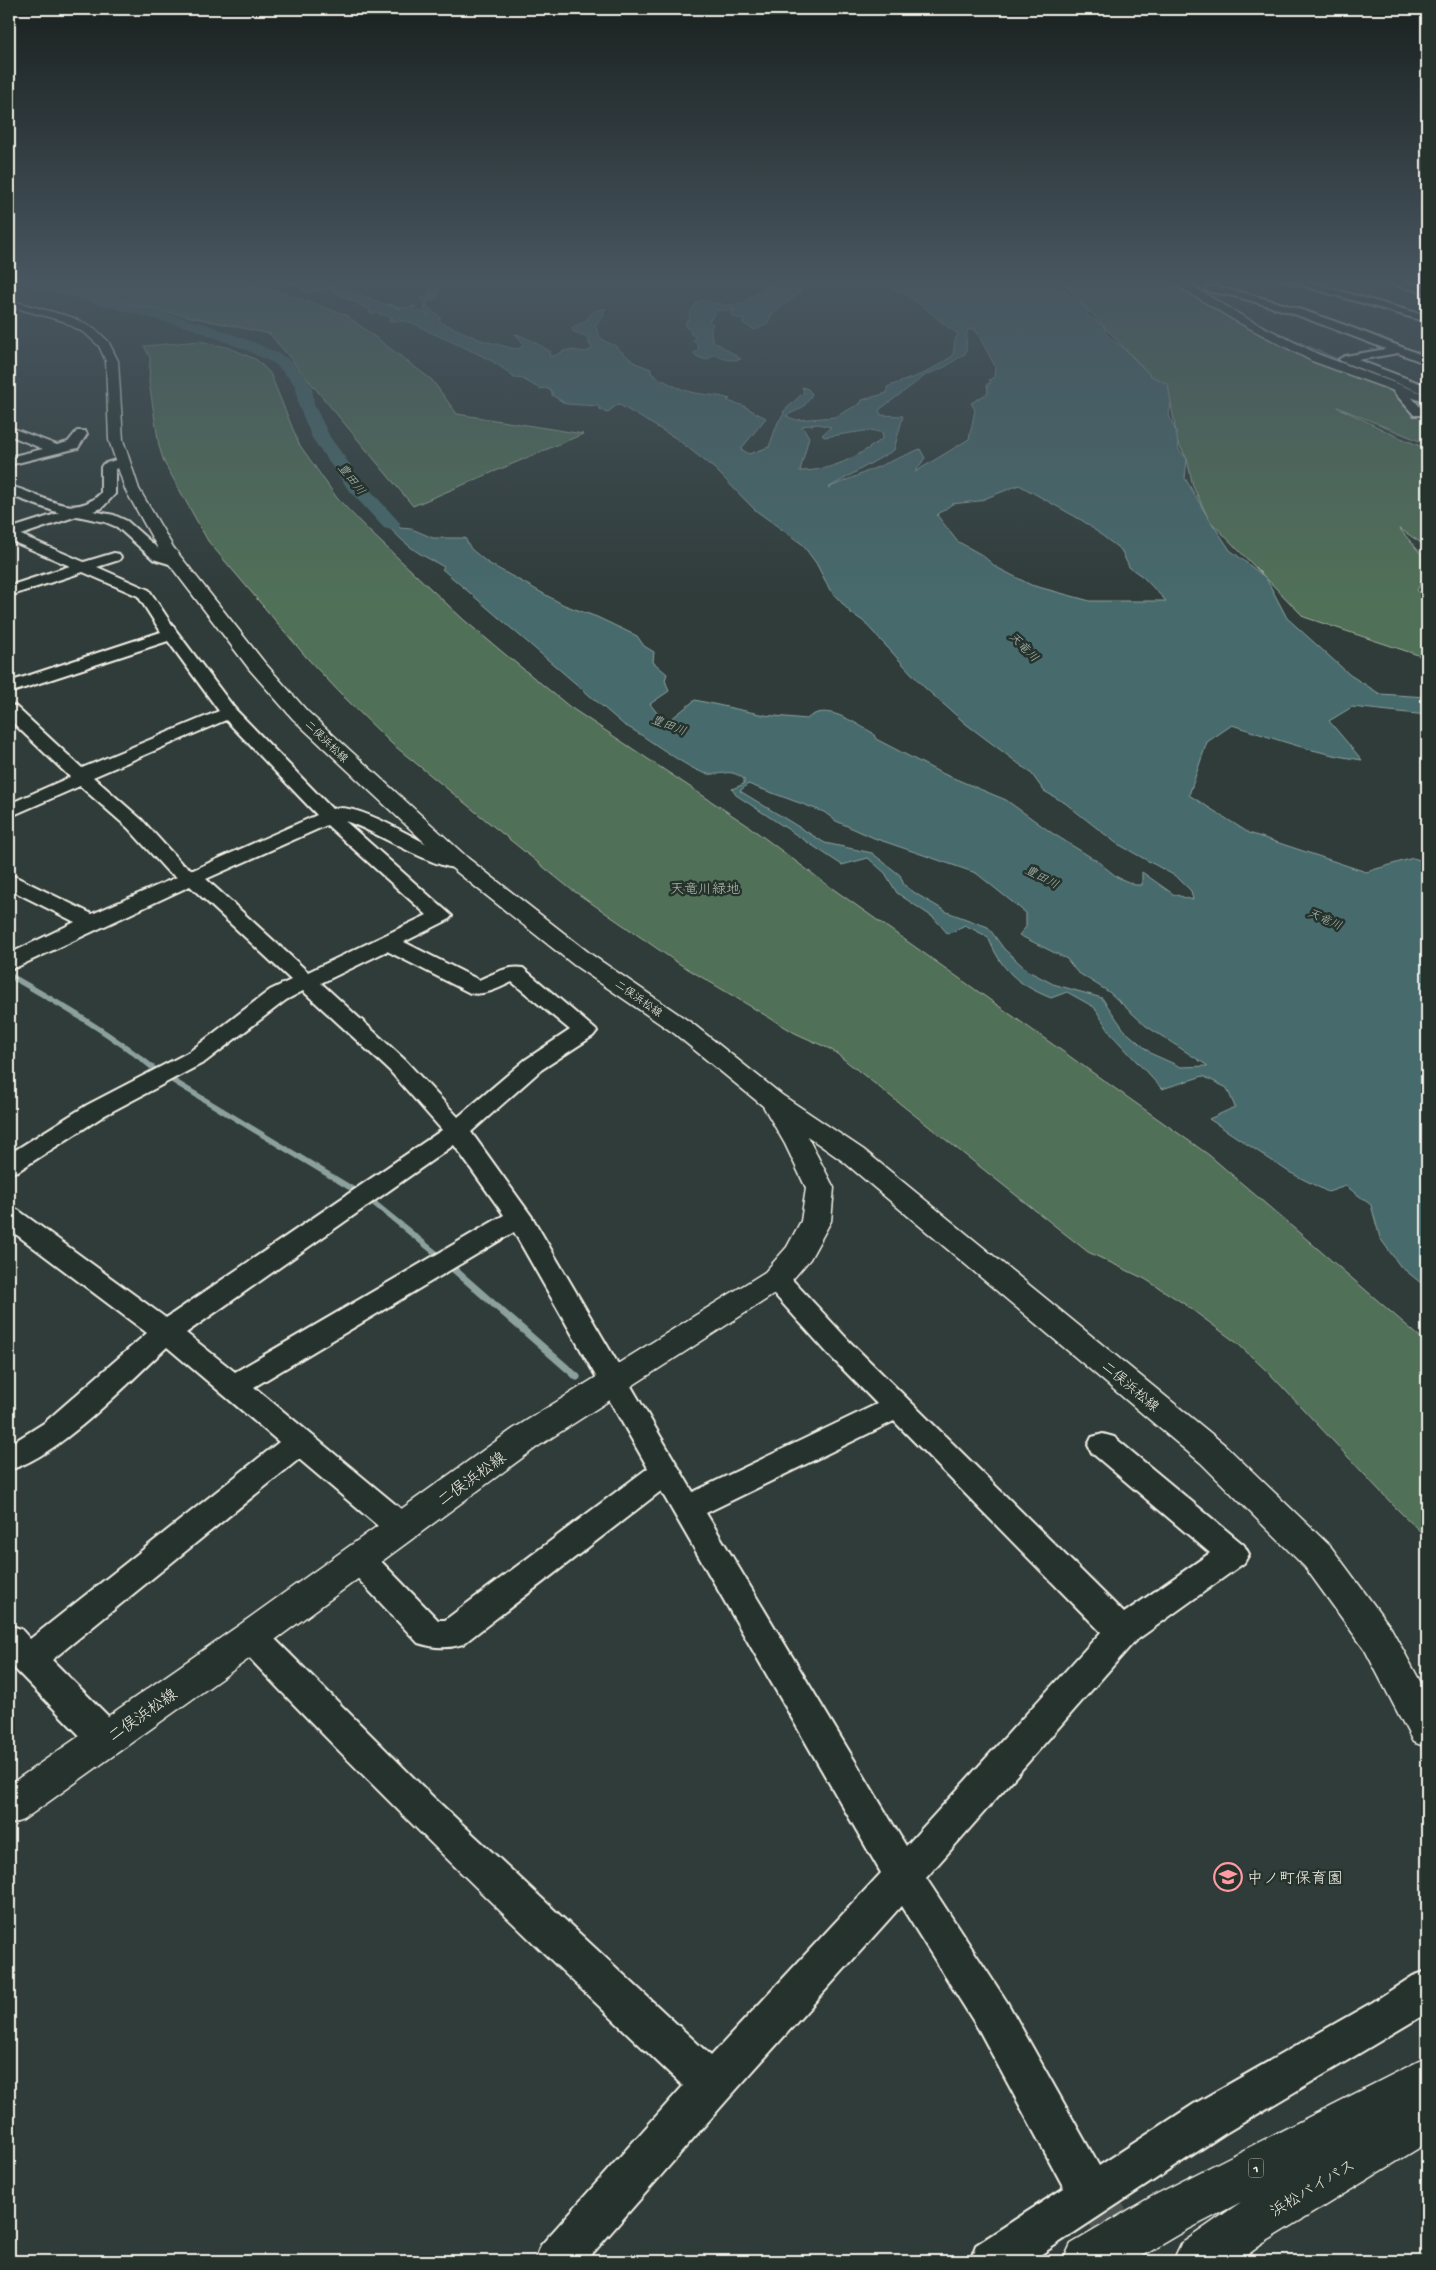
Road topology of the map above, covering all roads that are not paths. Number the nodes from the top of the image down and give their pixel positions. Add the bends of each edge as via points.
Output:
1 (113, 387) edge
2 (1394, 387) edge
3 (1397, 388) junction
4 (1427, 391) edge
5 (1418, 412) dead end
6 (9, 431) edge
7 (81, 434) dead end
8 (56, 449) junction
9 (9, 461) edge
10 (122, 462) junction
11 (9, 490) edge
12 (80, 512) junction
13 (9, 534) edge
14 (114, 557) dead end
15 (176, 562) junction
16 (83, 567) junction
17 (9, 591) edge
18 (171, 634) junction
19 (9, 688) edge
20 (9, 710) edge
21 (229, 712) junction
22 (82, 778) junction
23 (9, 811) edge
24 (328, 816) junction
25 (461, 864) junction
26 (192, 877) junction
27 (9, 881) edge
28 (92, 922) junction
29 (388, 943) junction
30 (9, 962) edge
31 (306, 981) junction
32 (773, 1101) junction
33 (457, 1132) junction
34 (9, 1165) edge
35 (9, 1216) edge
36 (519, 1217) junction
37 (776, 1279) junction
38 (165, 1333) junction
39 (613, 1382) junction
40 (233, 1386) junction
41 (896, 1407) junction
42 (300, 1442) junction
43 (1103, 1445) dead end
44 (9, 1459) edge
45 (666, 1471) junction
46 (688, 1508) junction
47 (402, 1528) junction
48 (360, 1558) junction
49 (1122, 1632) junction
50 (251, 1637) junction
51 (18, 1649) edge
52 (1427, 1730) edge
53 (107, 1739) junction
54 (9, 1807) edge
55 (903, 1876) junction
56 (1427, 1990) edge
57 (1427, 2080) edge
58 (712, 2085) junction
59 (1427, 2117) edge
60 (1092, 2194) junction
61 (557, 2261) edge
62 (992, 2261) edge
63 (1088, 2261) edge
64 (1198, 2261) edge

1 - 10 main road, 二俣浜松線 via 116,433
2 - 3 main road
3 - 4 main road
3 - 5 street
6 - 8 street
7 - 8 street via 73,445
8 - 9 street
10 - 12 street via 108,466 108,494 97,505
10 - 15 main road, 二俣浜松線 via 132,489
11 - 12 street via 61,509
12 - 13 street
12 - 15 street via 100,515 122,524 155,554
13 - 16 street
14 - 16 street
15 - 25 main road, 二俣浜松線 via 257,666 300,715
16 - 17 street
16 - 18 street via 144,593
18 - 19 street
18 - 21 street
20 - 22 street
21 - 22 street via 84,774
21 - 24 street
22 - 23 street
22 - 26 street via 135,824 175,868
24 - 25 street via 338,813 352,816 425,851
24 - 26 street
24 - 29 street via 441,916
25 - 32 main road, 二俣浜松線 via 583,960 684,1030
26 - 28 street
26 - 31 street
27 - 28 street
28 - 30 street
29 - 31 street
29 - 33 street via 478,988 515,972 585,1031 532,1065
31 - 33 street via 397,1065
31 - 34 street via 278,995 197,1057 96,1110
32 - 37 main road, 二俣浜松線 via 820,1188 816,1221 799,1252
32 - 52 main road, 二俣浜松線 via 854,1156 1213,1454 1318,1557 1378,1639
33 - 36 street
33 - 38 street
35 - 38 street
36 - 39 street
36 - 40 street
37 - 39 main road, 二俣浜松線
37 - 41 street
38 - 40 street
38 - 44 street via 55,1431
39 - 45 street
39 - 47 main road, 二俣浜松線 via 526,1438
40 - 42 street
41 - 46 street
41 - 49 street
42 - 47 street
42 - 51 street
43 - 49 street via 1232,1554
45 - 46 street
45 - 48 street via 451,1634 430,1633
46 - 55 street
47 - 48 main road, 二俣浜松線
48 - 50 main road, 二俣浜松線
49 - 55 street
50 - 53 main road, 二俣浜松線
50 - 58 street via 332,1723 506,1893
51 - 53 street
53 - 54 main road, 二俣浜松線
55 - 58 street
55 - 60 street via 993,2016
56 - 60 street via 1209,2119
57 - 63 main road, 1 via 1168,2214
58 - 61 street
59 - 64 main road, 浜松バイパス via 1245,2227
60 - 62 street

